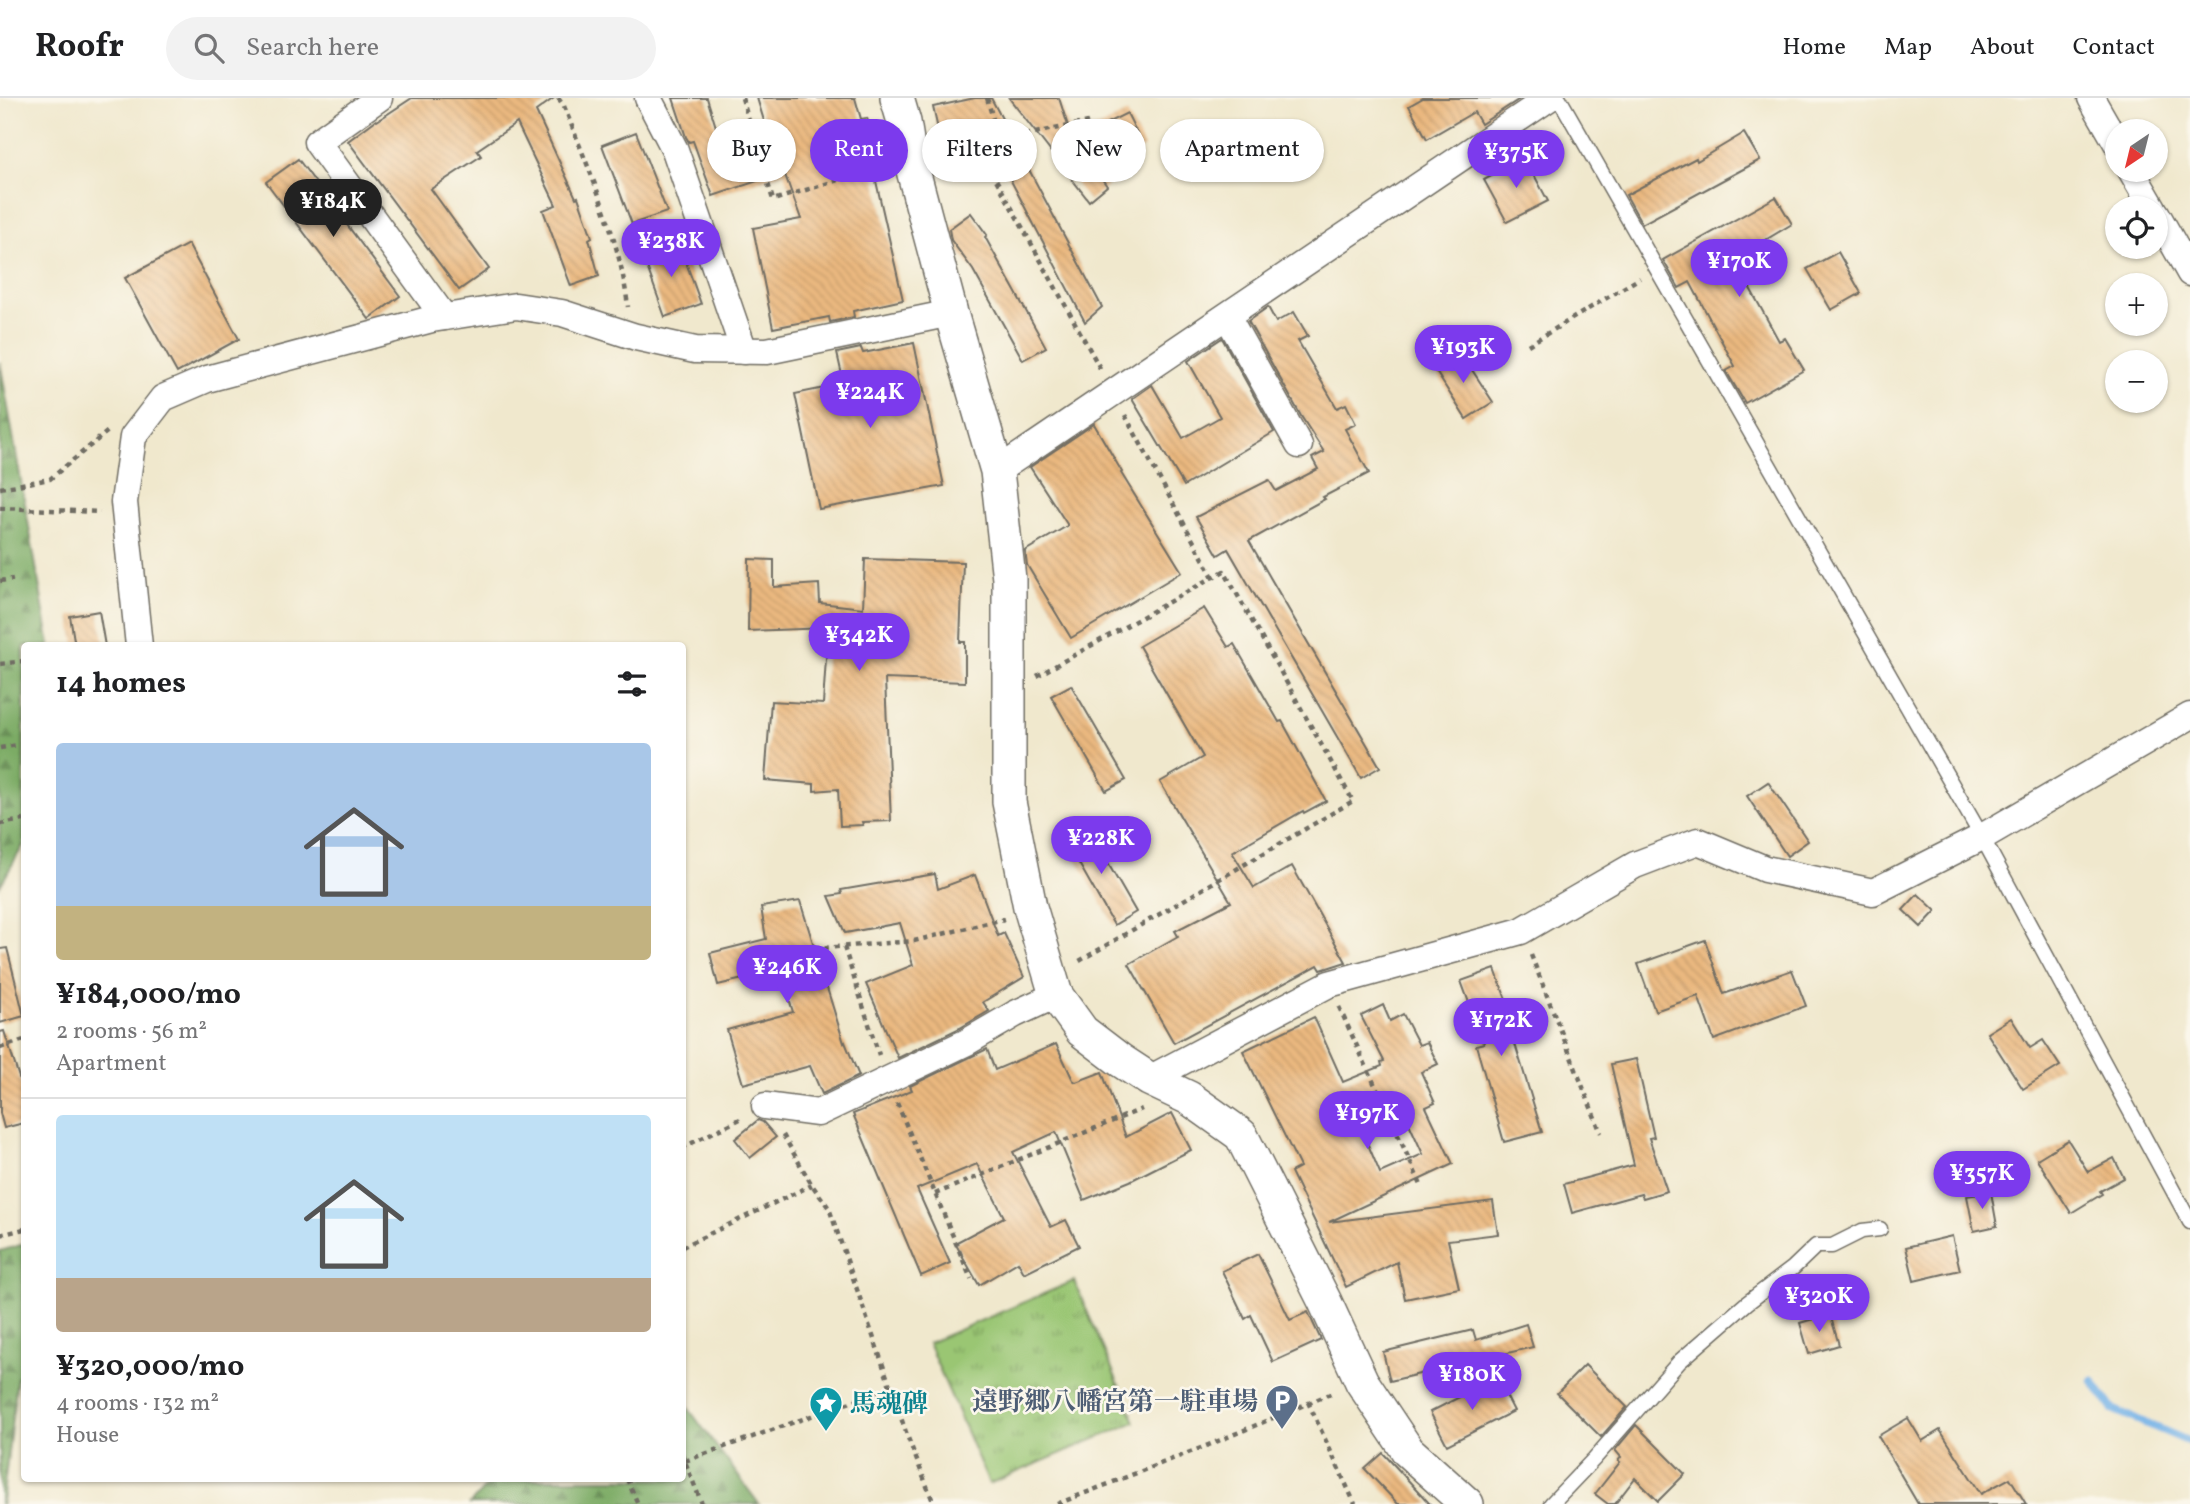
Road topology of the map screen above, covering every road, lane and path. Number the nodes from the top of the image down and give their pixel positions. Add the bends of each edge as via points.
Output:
1 (379, 98) edge
2 (558, 98) edge
3 (648, 98) edge
4 (742, 98) edge
5 (897, 98) edge
6 (987, 98) edge
7 (1549, 98) edge
8 (1559, 98) edge
9 (2091, 98) edge
10 (993, 119) edge
11 (2105, 122) edge
12 (922, 156) edge
13 (910, 159) junction
14 (997, 182) edge
15 (2168, 234) edge
16 (1656, 269) junction
17 (2190, 273) edge
18 (951, 313) junction
19 (444, 317) junction
20 (1226, 317) junction
21 (631, 335) junction
22 (1528, 345) dead end
23 (744, 351) junction
24 (1113, 393) junction
25 (116, 426) dead end
26 (1299, 444) dead end
27 (997, 471) junction
28 (0, 488) edge
29 (0, 508) edge
30 (125, 513) junction
31 (1213, 577) junction
32 (13, 579) dead end
33 (0, 581) edge
34 (139, 642) edge
35 (21, 661) edge
36 (0, 664) edge
37 (1009, 692) junction
38 (2190, 716) edge
39 (21, 744) edge
40 (0, 748) edge
41 (21, 820) edge
42 (0, 824) edge
43 (1982, 837) junction
44 (1031, 912) junction
45 (1521, 931) junction
46 (844, 947) junction
47 (784, 951) dead end
48 (1329, 984) junction
49 (1054, 986) junction
50 (21, 1042) edge
51 (0, 1048) edge
52 (1149, 1079) junction
53 (887, 1080) junction
54 (1180, 1094) junction
55 (765, 1106) junction
56 (1601, 1133) dead end
57 (686, 1146) edge
58 (812, 1185) junction
59 (1420, 1185) dead end
60 (935, 1194) junction
61 (2190, 1222) edge
62 (1881, 1229) dead end
63 (21, 1230) edge
64 (0, 1235) edge
65 (686, 1245) edge
66 (971, 1279) dead end
67 (1362, 1382) junction
68 (890, 1388) junction
69 (1308, 1402) junction
70 (686, 1461) edge
71 (686, 1464) edge
72 (628, 1482) edge
73 (638, 1504) edge
74 (702, 1504) edge
75 (934, 1504) edge
76 (1057, 1504) edge
77 (1355, 1504) edge
78 (1467, 1504) edge
79 (1551, 1504) edge

1 - 19 street via 317,142
2 - 21 path via 624,272
3 - 23 street via 675,150
4 - 13 path via 773,200
5 - 13 street
6 - 10 path
7 - 20 street
8 - 16 lane
9 - 11 street
12 - 13 path
13 - 18 street
14 - 24 path
15 - 17 street
16 - 22 path
16 - 43 lane
18 - 23 street via 768,351
18 - 27 street
19 - 21 street via 516,306 562,313
19 - 30 street via 208,379 163,398 133,437
20 - 24 street
20 - 26 street
21 - 23 street via 695,350
24 - 27 street
24 - 31 path
25 - 28 path via 51,479
27 - 37 street via 1009,579
29 - 30 path
30 - 34 street
31 - 37 path
31 - 49 path via 1224,571 1353,802
32 - 33 path
35 - 36 path
37 - 44 street via 1009,802
38 - 43 street
39 - 40 path
41 - 42 path
43 - 45 street via 1873,891 1765,869 1698,841 1635,865
43 - 61 lane
44 - 46 path via 914,941
44 - 49 street
45 - 48 street
45 - 56 path
46 - 47 path
46 - 53 path
48 - 52 street
48 - 59 path
49 - 52 street via 1082,1031
49 - 53 street via 967,1042
50 - 51 path
52 - 54 street
53 - 55 street via 818,1113
53 - 60 path
54 - 60 path
54 - 67 street via 1241,1135
55 - 57 path
55 - 58 path
58 - 65 path
58 - 68 path via 830,1208
60 - 66 path
62 - 79 lane via 1862,1231 1832,1246 1816,1246 1747,1303 1680,1361
63 - 64 path
67 - 69 path
67 - 78 street via 1408,1451
68 - 70 path
68 - 75 path
69 - 76 path
69 - 77 path
71 - 74 path
72 - 73 path

